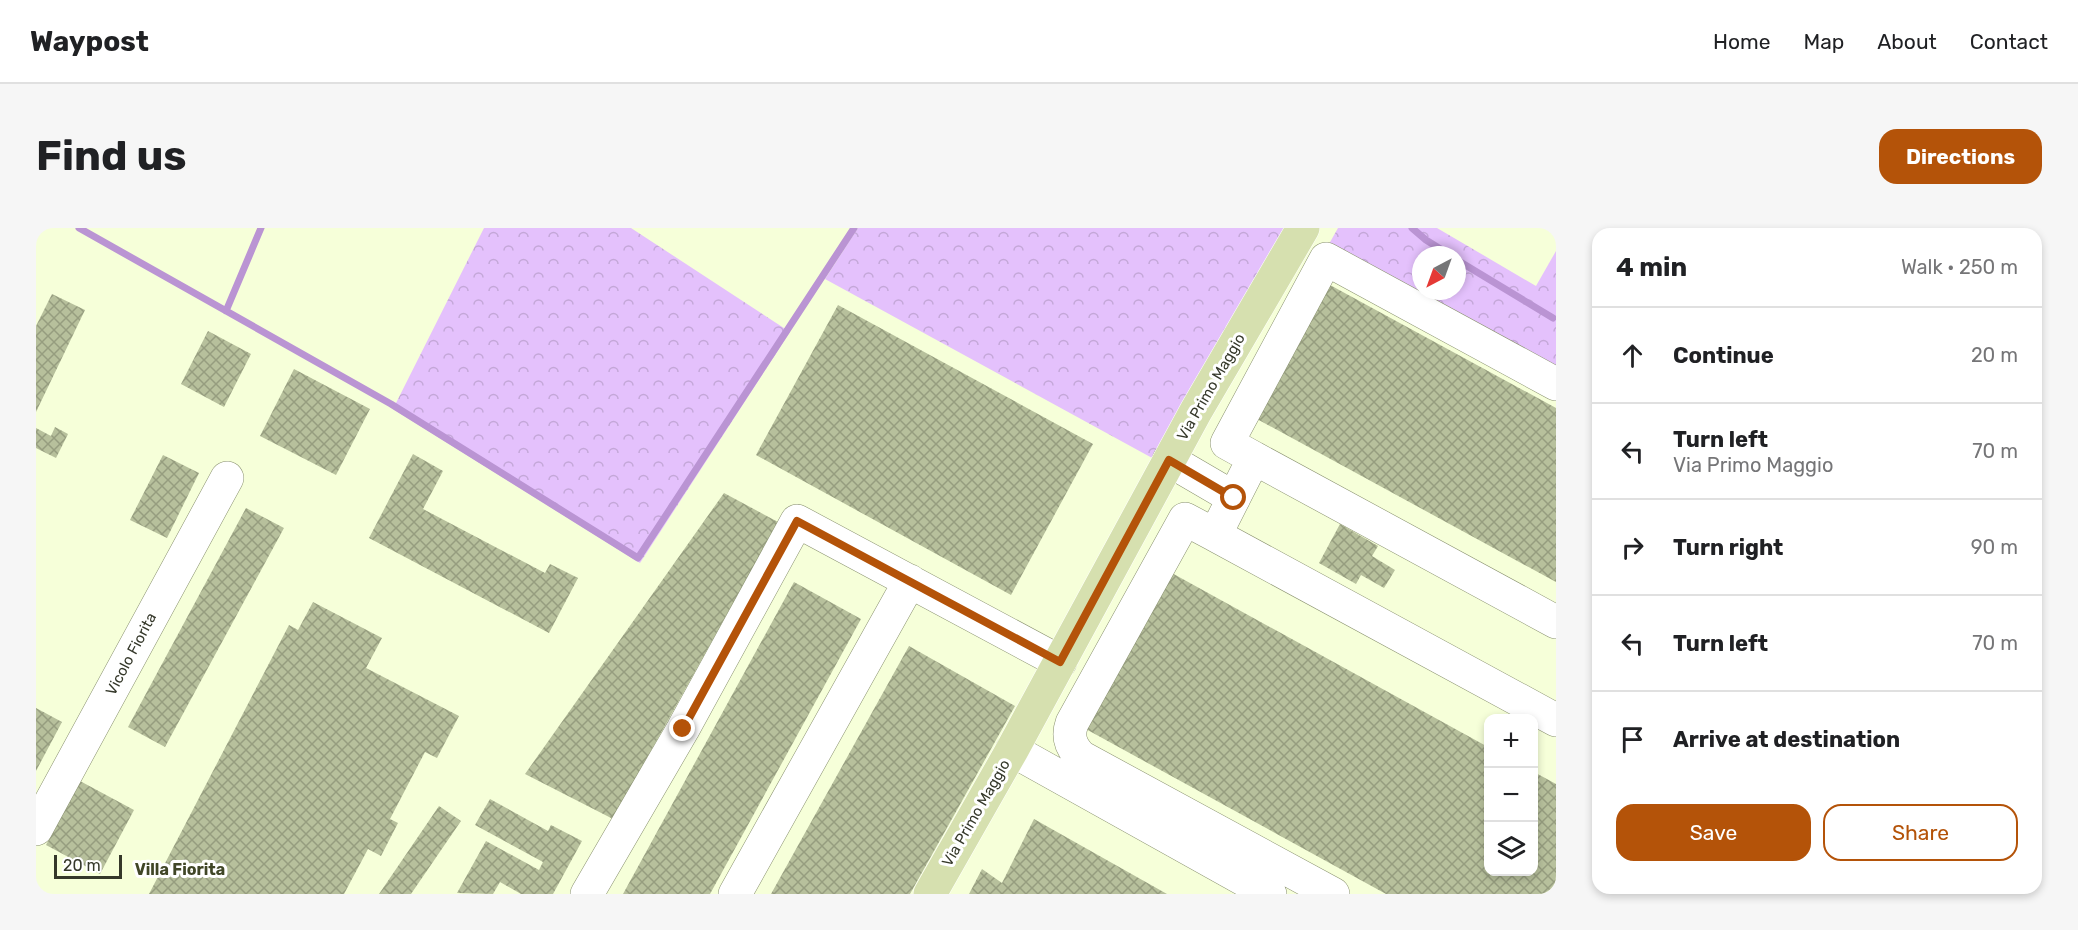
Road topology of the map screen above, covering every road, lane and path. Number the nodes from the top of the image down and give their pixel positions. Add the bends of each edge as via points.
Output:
1 (1303, 228) edge
2 (1556, 384) edge
3 (1254, 459) junction
4 (1169, 460) junction
5 (227, 478) dead end
6 (1234, 498) junction
7 (1215, 535) junction
8 (910, 581) junction
9 (1556, 622) edge
10 (1060, 662) junction
11 (1556, 720) edge
12 (1012, 750) junction
13 (36, 830) edge
14 (587, 894) edge
15 (735, 894) edge
16 (930, 894) edge
17 (1270, 894) edge
18 (1333, 894) edge

1 - 4 main road, Via Primo Maggio
2 - 3 street via 1326,259 1227,443
3 - 6 street
3 - 9 street
4 - 6 street
4 - 10 main road, Via Primo Maggio
5 - 13 street, Vicolo Fiorita
6 - 7 street
7 - 11 street
7 - 18 street via 1185,519 1072,723 1071,744 1082,757
8 - 10 street
8 - 14 street via 797,521
8 - 15 street
10 - 12 main road, Via Primo Maggio
12 - 16 main road, Via Primo Maggio
12 - 17 street

